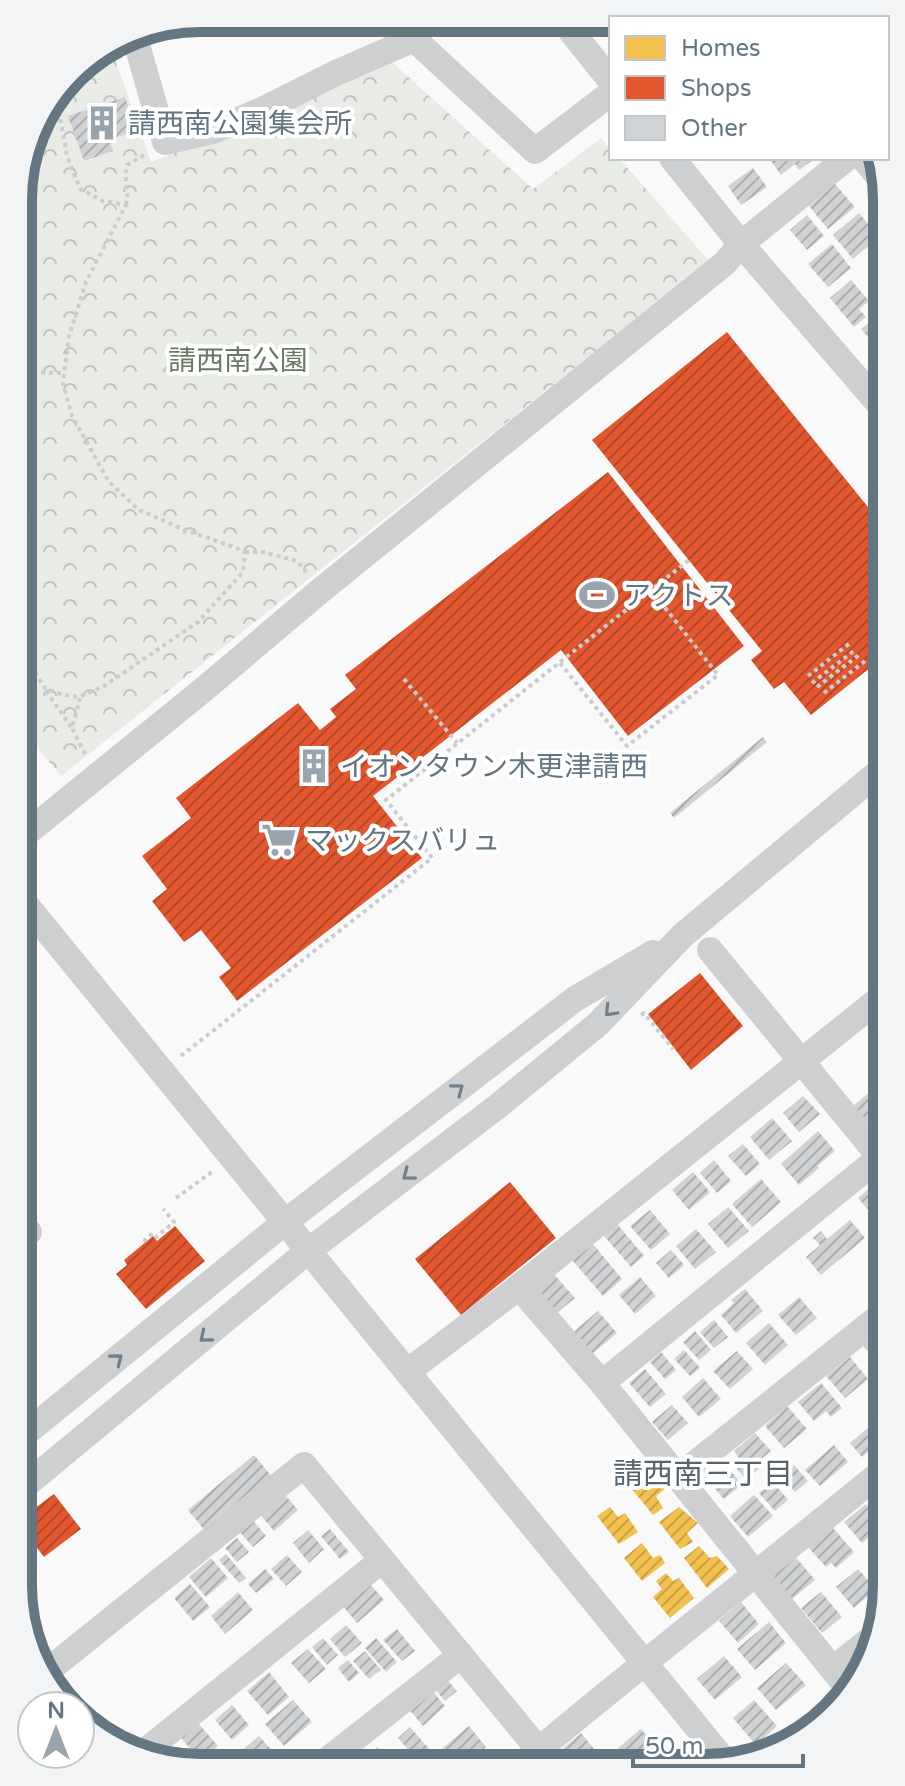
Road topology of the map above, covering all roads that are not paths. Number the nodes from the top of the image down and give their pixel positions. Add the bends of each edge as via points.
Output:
1 (572, 32) edge
2 (137, 45) edge
3 (609, 79) edge
4 (609, 95) edge
5 (674, 160) edge
6 (845, 160) edge
7 (741, 244) junction
8 (873, 397) edge
9 (873, 777) edge
10 (32, 829) edge
11 (32, 912) edge
12 (683, 935) junction
13 (710, 950) dead end
14 (873, 1004) edge
15 (802, 1062) junction
16 (873, 1146) edge
17 (873, 1166) edge
18 (285, 1222) junction
19 (308, 1251) junction
20 (519, 1287) junction
21 (873, 1322) edge
22 (407, 1372) junction
23 (602, 1383) junction
24 (32, 1428) edge
25 (677, 1478) junction
26 (873, 1479) edge
27 (32, 1480) edge
28 (382, 1560) junction
29 (756, 1575) junction
30 (861, 1647) edge
31 (461, 1655) junction
32 (643, 1662) junction
33 (53, 1667) edge
34 (833, 1669) junction
35 (843, 1681) edge
36 (151, 1746) edge
37 (718, 1753) edge
38 (335, 1754) edge
39 (534, 1754) edge
40 (541, 1754) edge

1 - 3 street
2 - 4 street via 165,142 213,131 414,39 535,151
5 - 7 street
6 - 7 street
7 - 8 street
7 - 10 street via 725,263
9 - 12 street
11 - 18 street
18 -> 12 street via 575,999
12 -> 19 street via 598,1024
13 - 15 street
14 - 15 street
15 - 16 street
15 - 20 street
17 - 23 street
18 - 19 street
24 -> 18 street
19 - 22 street
19 -> 27 street
20 - 22 street
20 - 23 street
21 - 25 street
22 - 32 street
23 - 25 street
25 - 29 street
26 - 29 street
28 - 31 street
28 - 33 street via 304,1465
28 - 36 street
29 - 32 street
29 - 34 street
30 - 34 street
31 - 38 street
31 - 39 street
32 - 37 street
32 - 40 street
34 - 35 street

